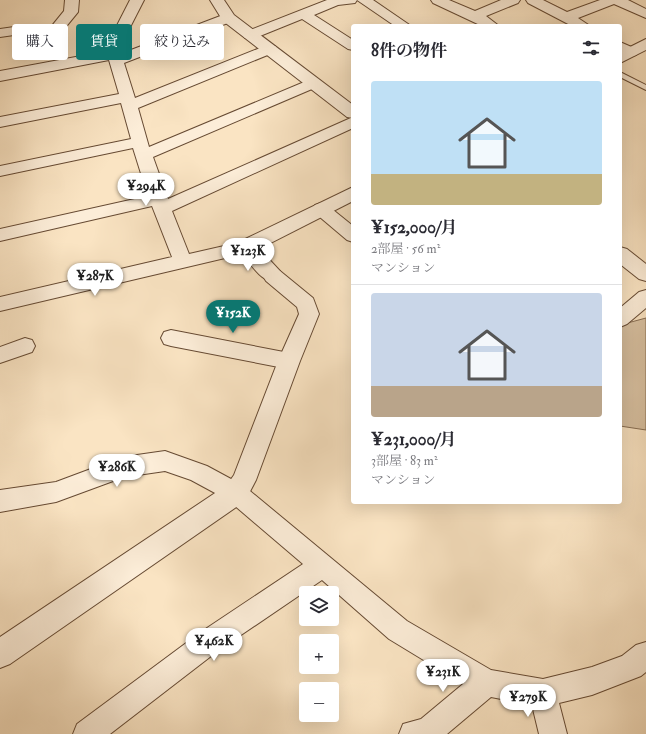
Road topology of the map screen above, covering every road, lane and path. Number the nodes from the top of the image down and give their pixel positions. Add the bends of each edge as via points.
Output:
1 (72, 0) edge
2 (137, 0) edge
3 (217, 0) edge
4 (350, 0) edge
5 (364, 0) edge
6 (438, 0) edge
7 (513, 0) edge
8 (533, 0) edge
9 (612, 0) edge
10 (617, 0) edge
11 (305, 14) junction
12 (646, 14) edge
13 (475, 16) junction
14 (567, 17) junction
15 (228, 18) junction
16 (125, 24) edge
17 (401, 24) edge
18 (489, 24) edge
19 (579, 24) edge
20 (0, 33) edge
21 (250, 34) junction
22 (646, 44) edge
23 (351, 45) edge
24 (270, 49) junction
25 (132, 52) edge
26 (624, 52) edge
27 (103, 60) edge
28 (117, 60) edge
29 (622, 75) edge
30 (0, 76) edge
31 (314, 83) junction
32 (646, 88) edge
33 (129, 101) junction
34 (351, 111) edge
35 (0, 122) edge
36 (351, 123) edge
37 (142, 148) junction
38 (0, 171) edge
39 (351, 195) edge
40 (161, 204) junction
41 (321, 210) junction
42 (351, 234) edge
43 (0, 236) edge
44 (246, 247) junction
45 (622, 256) edge
46 (183, 261) junction
47 (646, 274) edge
48 (273, 276) joint
49 (646, 297) edge
50 (0, 304) edge
51 (622, 317) edge
52 (171, 338) dead end
53 (25, 346) dead end
54 (0, 355) edge
55 (289, 361) junction
56 (236, 494) junction
57 (0, 501) edge
58 (323, 565) junction
59 (0, 654) edge
60 (646, 655) edge
61 (486, 683) junction
62 (543, 693) junction
63 (87, 734) edge
64 (413, 734) edge
65 (553, 734) edge

1 - 20 street via 71,12 55,31 28,29
2 - 16 street
3 - 15 street
4 - 11 street via 336,1
5 - 17 street
6 - 13 street
7 - 13 street
8 - 14 street
9 - 14 street
10 - 12 street
11 - 21 street
11 - 23 street
13 - 18 street
14 - 19 street
15 - 21 street
15 - 25 street
21 - 24 street
22 - 26 street
24 - 31 street
24 - 33 street
27 - 30 street
28 - 33 street
29 - 32 lane
31 - 34 street
31 - 37 street
33 - 35 street
33 - 37 street
36 - 40 street
37 - 38 street
37 - 40 street
39 - 41 street
40 - 43 street
40 - 46 street
41 - 42 street
41 - 44 street
44 - 46 street
44 - 48 street
45 - 47 street
46 - 50 street
48 - 55 street via 306,303 309,314
49 - 51 street
52 - 55 street
53 - 54 street
55 - 56 street via 244,480
56 - 57 street via 199,473 166,461 123,467 56,492
56 - 58 street
56 - 59 street
58 - 61 street via 398,630
58 - 63 street via 210,641
60 - 62 street via 631,666 592,681
61 - 62 street
61 - 64 street via 427,732
62 - 65 street

